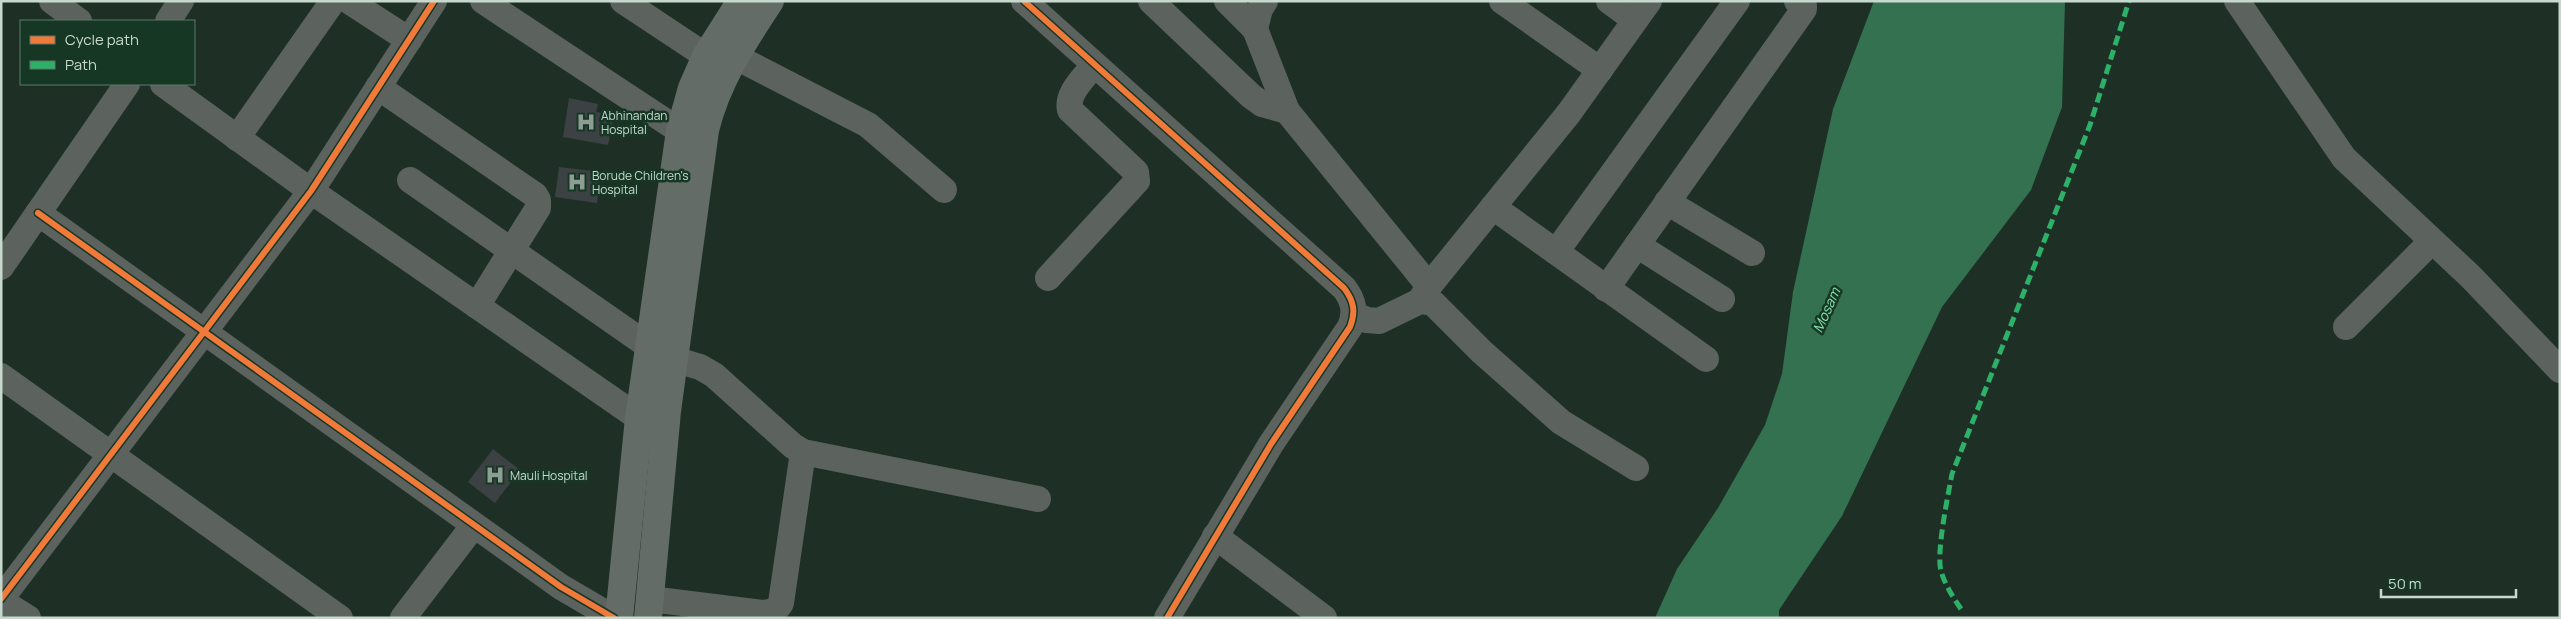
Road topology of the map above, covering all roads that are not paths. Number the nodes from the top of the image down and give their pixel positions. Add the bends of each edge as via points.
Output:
1 (52, 1) edge
2 (333, 1) edge
3 (350, 1) edge
4 (434, 1) edge
5 (483, 1) edge
6 (623, 1) edge
7 (741, 1) edge
8 (770, 1) edge
9 (1024, 1) edge
10 (1150, 1) edge
11 (1226, 1) edge
12 (1265, 1) edge
13 (1502, 1) edge
14 (1609, 1) edge
15 (1737, 1) edge
16 (1797, 1) edge
17 (2238, 1) edge
18 (1642, 11) edge
19 (78, 20) edge
20 (1255, 29) junction
21 (409, 40) junction
22 (706, 56) junction
23 (734, 56) junction
24 (1094, 65) junction
25 (1600, 70) junction
26 (126, 85) edge
27 (164, 85) edge
28 (378, 87) junction
29 (1287, 112) junction
30 (692, 136) junction
31 (237, 138) junction
32 (410, 180) dead end
33 (311, 190) junction
34 (944, 190) dead end
35 (1667, 202) junction
36 (1493, 207) junction
37 (38, 213) junction
38 (2432, 241) junction
39 (1637, 245) junction
40 (512, 251) junction
41 (1556, 252) junction
42 (1752, 253) dead end
43 (1, 267) edge
44 (1048, 278) dead end
45 (1606, 289) junction
46 (1424, 294) junction
47 (1722, 299) dead end
48 (477, 306) junction
49 (1355, 315) junction
50 (2346, 327) dead end
51 (203, 333) junction
52 (650, 347) junction
53 (673, 360) junction
54 (1706, 360) dead end
55 (2560, 370) edge
56 (1, 376) edge
57 (639, 418) junction
58 (665, 431) junction
59 (803, 452) junction
60 (110, 455) junction
61 (1636, 468) dead end
62 (1038, 499) dead end
63 (474, 525) junction
64 (1215, 536) junction
65 (1, 600) edge
66 (649, 609) edge
67 (28, 618) edge
68 (340, 618) edge
69 (403, 618) edge
70 (614, 618) edge
71 (619, 618) edge
72 (1167, 618) edge
73 (1324, 618) edge

1 - 19 street
2 - 31 street
3 - 21 street
4 - 21 street
5 - 30 street
6 - 22 street
7 - 22 main road
8 - 23 main road
9 - 24 street
10 - 29 street via 1251,96 1262,104
11 - 20 street
12 - 20 street
13 - 25 street
14 - 18 street
15 - 41 street
16 - 35 street via 1804,9
17 - 38 street via 2344,158
18 - 25 street
20 - 29 street
21 - 28 street
22 - 30 main road via 692,88
23 - 30 main road via 709,111
23 - 34 street via 868,125
24 - 44 street via 1070,96 1070,110 1136,172 1137,180
24 - 49 street via 1344,288 1351,298
25 - 36 street
26 - 37 street
27 - 31 street
28 - 33 street
28 - 40 street via 535,194 538,208
29 - 46 street
30 - 52 main road
30 - 53 main road
31 - 33 street
32 - 40 street
33 - 48 street
33 - 51 street
35 - 39 street
35 - 42 street
36 - 41 street
36 - 46 street
37 - 43 street
37 - 51 street
38 - 50 street
38 - 55 street
39 - 45 street
39 - 47 street
40 - 48 street
40 - 52 street
41 - 45 street
45 - 54 street
46 - 49 street via 1379,321
46 - 61 street via 1496,365 1561,422
48 - 57 street
49 - 64 street
51 - 60 street
51 - 63 street
52 - 57 main road
53 - 58 main road
53 - 59 street via 700,367 714,375
56 - 60 street
57 - 58 street
57 - 71 main road
58 - 66 main road
59 - 62 street
59 - 66 street via 778,609 764,613
60 - 65 street
60 - 68 street
63 - 69 street
63 - 70 street via 561,587
64 - 72 street
64 - 73 street
65 - 67 street

